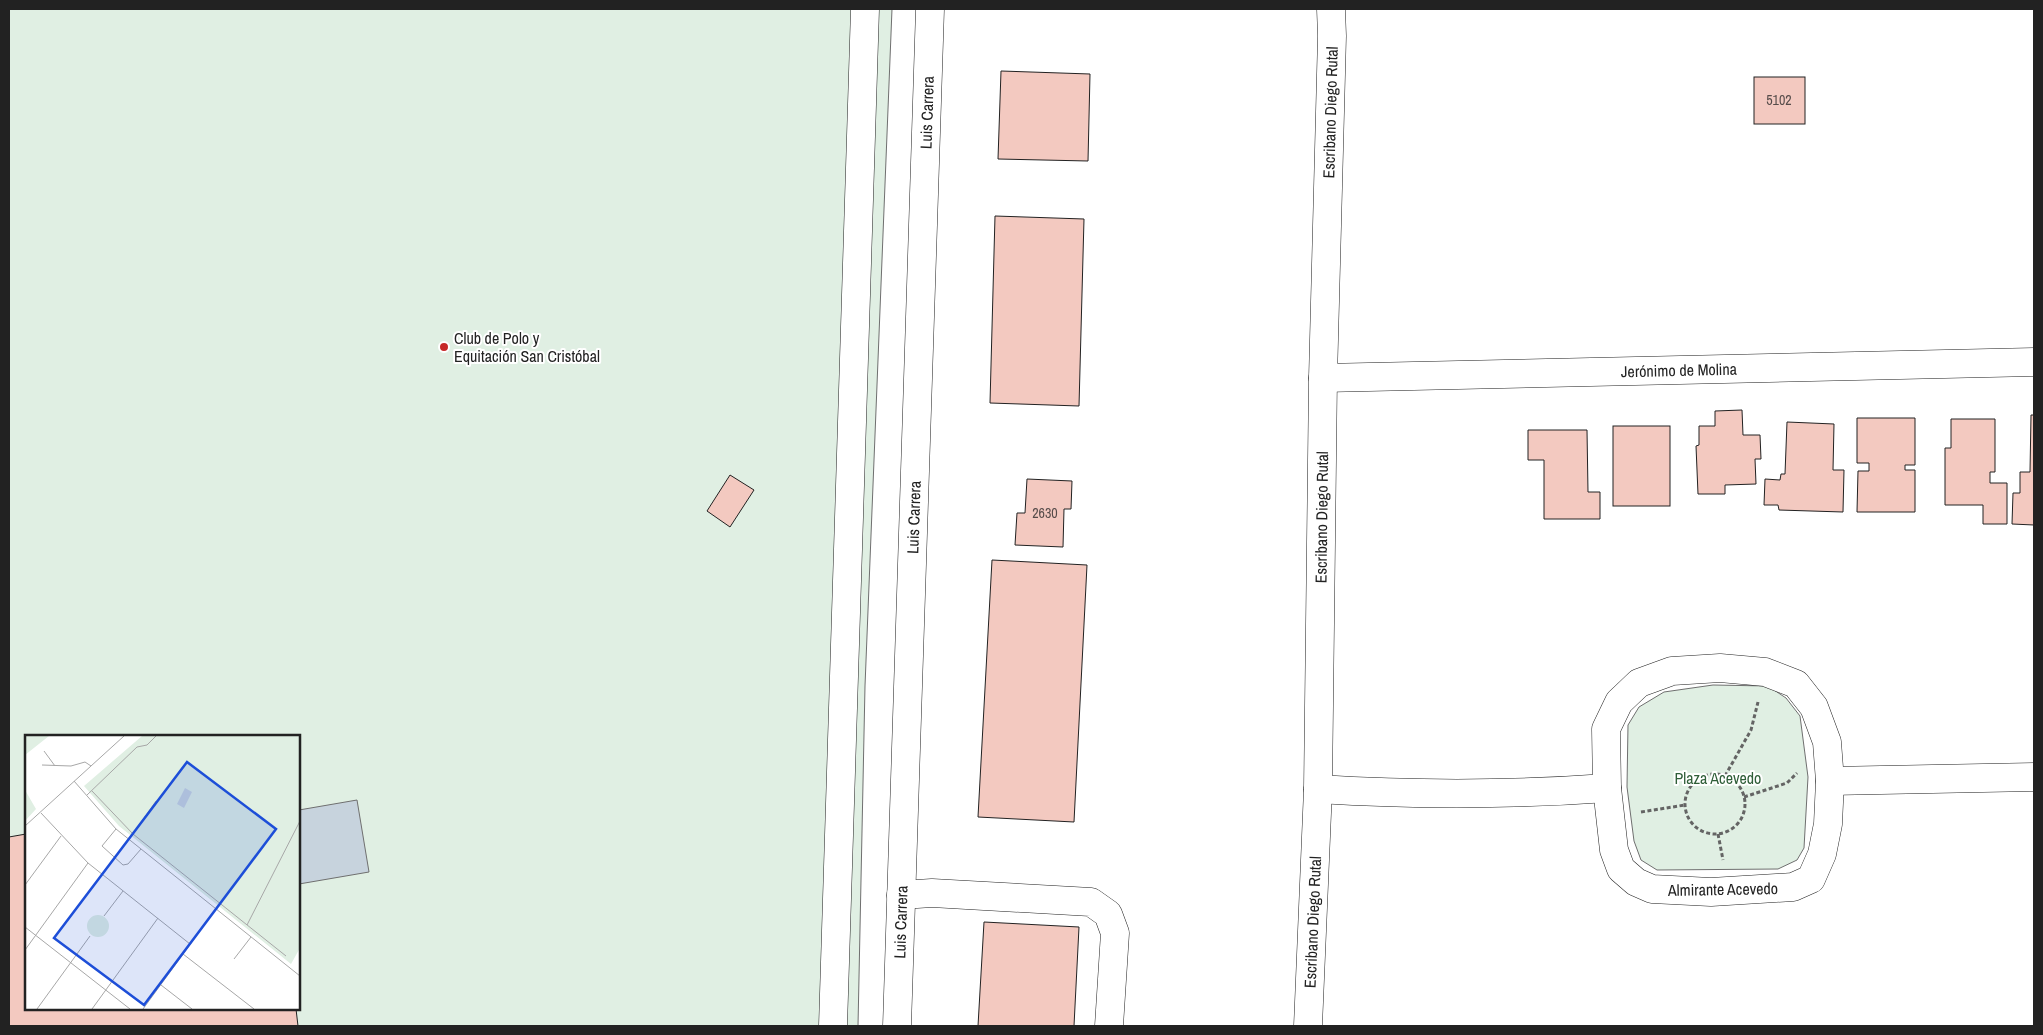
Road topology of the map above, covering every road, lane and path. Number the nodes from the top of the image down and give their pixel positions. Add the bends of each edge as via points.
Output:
1 (865, 9) edge
2 (930, 9) edge
3 (1331, 9) edge
4 (2034, 362) edge
5 (1323, 378) junction
6 (1765, 672) junction
7 (1827, 742) junction
8 (1725, 776) junction
9 (2034, 777) edge
10 (1830, 782) junction
11 (1607, 788) junction
12 (1318, 789) junction
13 (1744, 797) junction
14 (1685, 805) junction
15 (1609, 816) junction
16 (901, 895) junction
17 (833, 1026) edge
18 (898, 1026) edge
19 (1109, 1026) edge
20 (1308, 1026) edge

1 - 17 street
2 - 16 street, Luis Carrera
3 - 5 street, Escribano Diego Rutal
4 - 5 street, Jerónimo de Molina
5 - 12 street, Escribano Diego Rutal
6 - 7 street, Almirante Acevedo via 1796,684 1814,708
6 - 8 path via 1751,730
6 - 11 street, Almirante Acevedo via 1720,668 1672,671 1639,683 1619,702 1606,729
7 - 10 street, Almirante Acevedo
7 - 13 path via 1786,783
8 - 13 path via 1734,781
8 - 14 path via 1706,775 1697,780 1686,795
9 - 10 street
10 - 15 street, Almirante Acevedo via 1828,824 1822,854 1811,879 1794,887 1711,892 1652,889 1636,882 1621,868 1614,850
11 - 12 street via 1518,793
11 - 15 street, Almirante Acevedo
12 - 20 street, Escribano Diego Rutal
13 - 14 path via 1739,821 1728,831 1718,834 1700,830 1692,823
14 - 15 path
16 - 18 street, Luis Carrera
16 - 19 street via 932,893 1091,902 1108,914 1115,933

